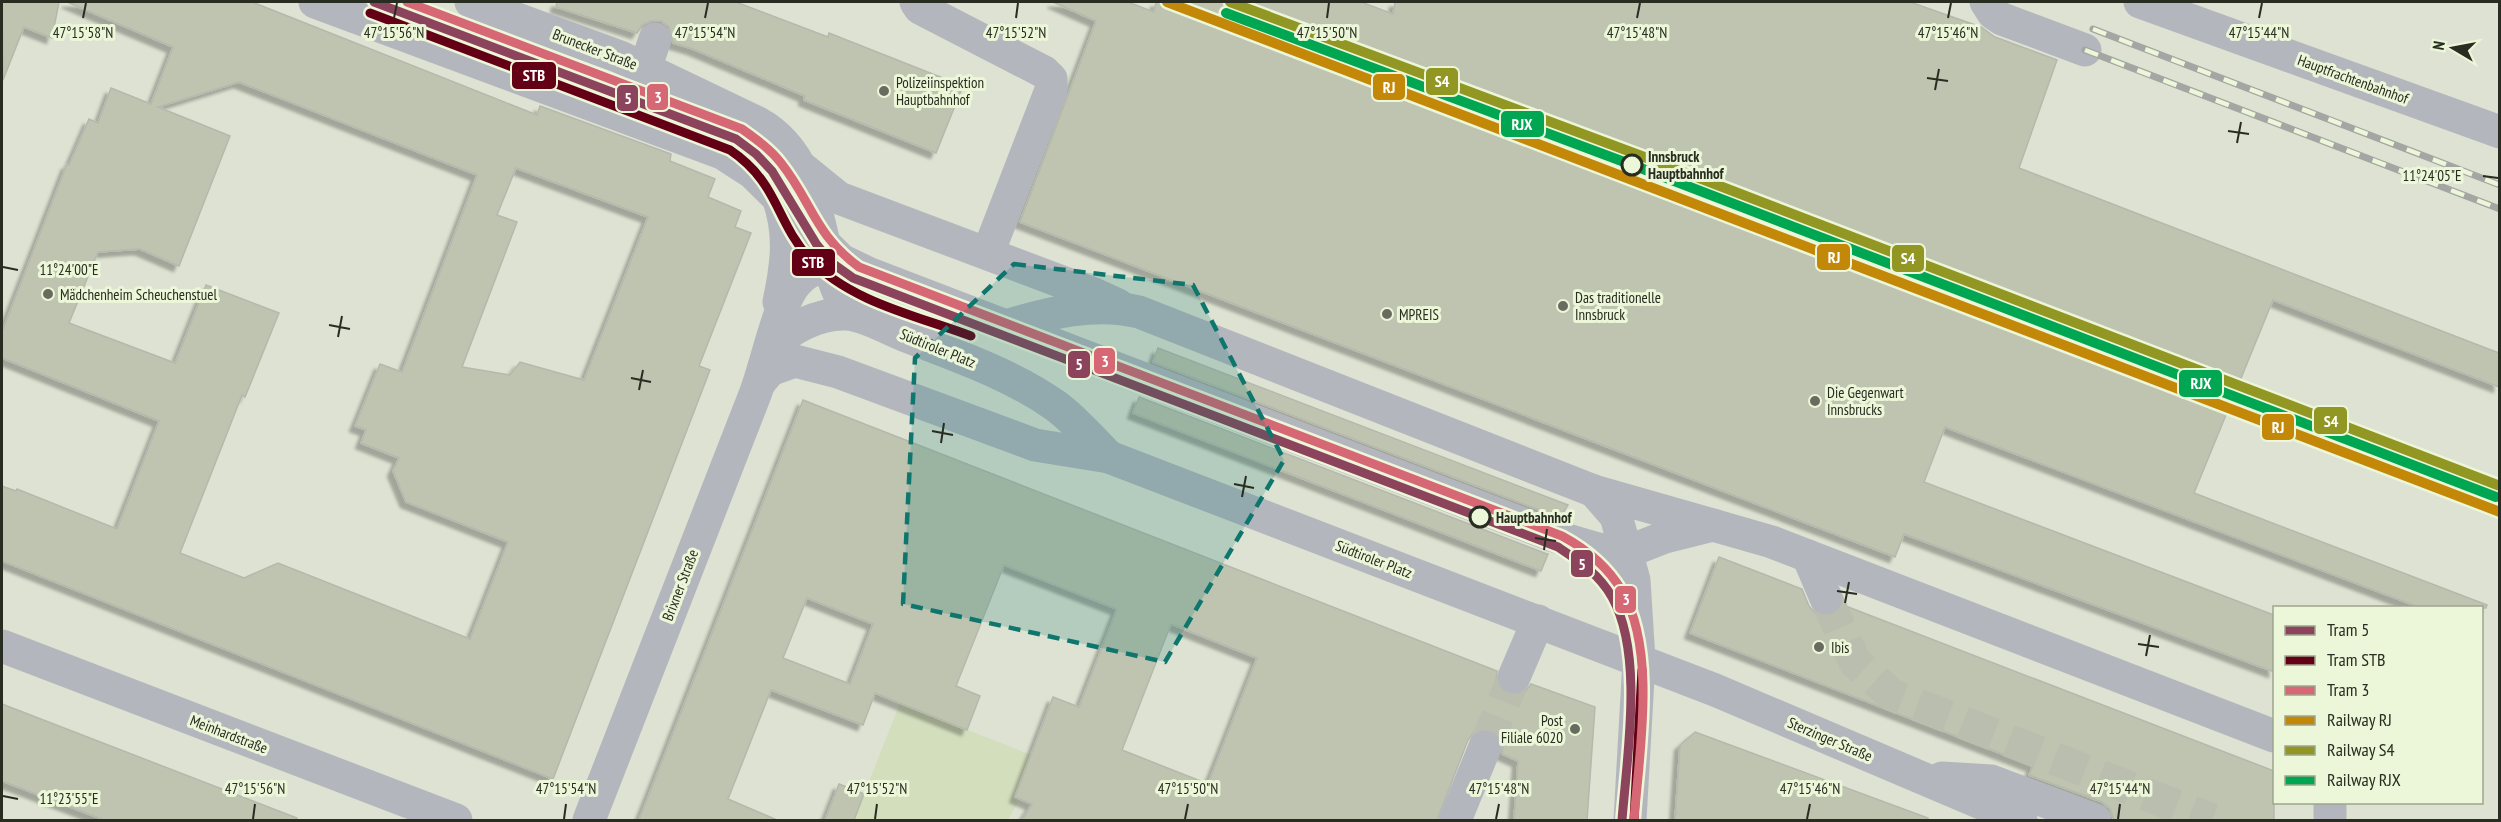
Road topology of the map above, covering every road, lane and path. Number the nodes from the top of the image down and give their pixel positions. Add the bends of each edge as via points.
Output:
1 (315, 2) edge
2 (471, 2) edge
3 (916, 2) edge
4 (1986, 2) edge
5 (2018, 2) edge
6 (2140, 2) edge
7 (2499, 132) edge
8 (801, 167) junction
9 (778, 195) junction
10 (820, 252) junction
11 (988, 253) junction
12 (870, 274) junction
13 (1125, 309) junction
14 (847, 313) junction
15 (814, 320) junction
16 (1006, 326) junction
17 (770, 349) junction
18 (838, 372) junction
19 (760, 382) junction
20 (1109, 457) junction
21 (1594, 491) junction
22 (1713, 525) junction
23 (1627, 552) junction
24 (1809, 556) junction
25 (1826, 598) tunnel mouth
26 (1538, 621) junction
27 (2, 646) edge
28 (1639, 660) junction
29 (1514, 677) tunnel mouth
30 (2273, 736) edge
31 (1485, 747) tunnel mouth
32 (1919, 777) junction
33 (2330, 804) edge
34 (1457, 813) edge
35 (456, 820) edge
36 (589, 820) edge
37 (1630, 820) edge
38 (2021, 820) edge
39 (2095, 820) edge
40 (2330, 820) edge

1 - 9 street via 722,153
2 - 8 street, Brunecker Straße via 650,54 766,128 789,149
3 - 11 street via 1051,79 1052,90
4 - 5 street via 2002,19 2089,40
6 - 7 street, Hauptfrachtenbahnhof
8 - 10 street
8 - 11 street via 839,198
9 - 10 street via 795,220 801,239
9 - 17 street via 786,219 787,262
10 - 12 street
10 - 12 street
10 - 14 street
10 - 15 street
10 - 17 street via 790,290
11 - 13 street
12 - 16 street
13 - 16 street via 1091,308 1040,315
13 - 21 street
14 - 15 street
14 - 20 street, Südtiroler Platz via 1016,382 1057,407
15 - 17 street via 783,334
15 - 18 street via 822,348
16 - 23 street via 1554,536 1598,549
17 - 19 street, Brixner Straße
18 - 19 street, Südtiroler Platz via 795,361 770,370
18 - 20 street, Südtiroler Platz via 1035,445
19 - 36 street, Brixner Straße
20 - 26 street, Südtiroler Platz
21 - 22 street
21 - 23 street via 1616,516
22 - 23 street
22 - 24 street
23 - 28 street via 1634,580
24 - 25 street
24 - 30 street
26 - 28 street, Südtiroler Platz
26 - 29 street
27 - 35 street, Meinhardstraße
28 - 32 street, Sterzinger Straße
28 - 37 street
31 - 34 street
32 - 38 street, Sterzinger Straße
32 - 39 street via 1992,781
33 - 40 street

